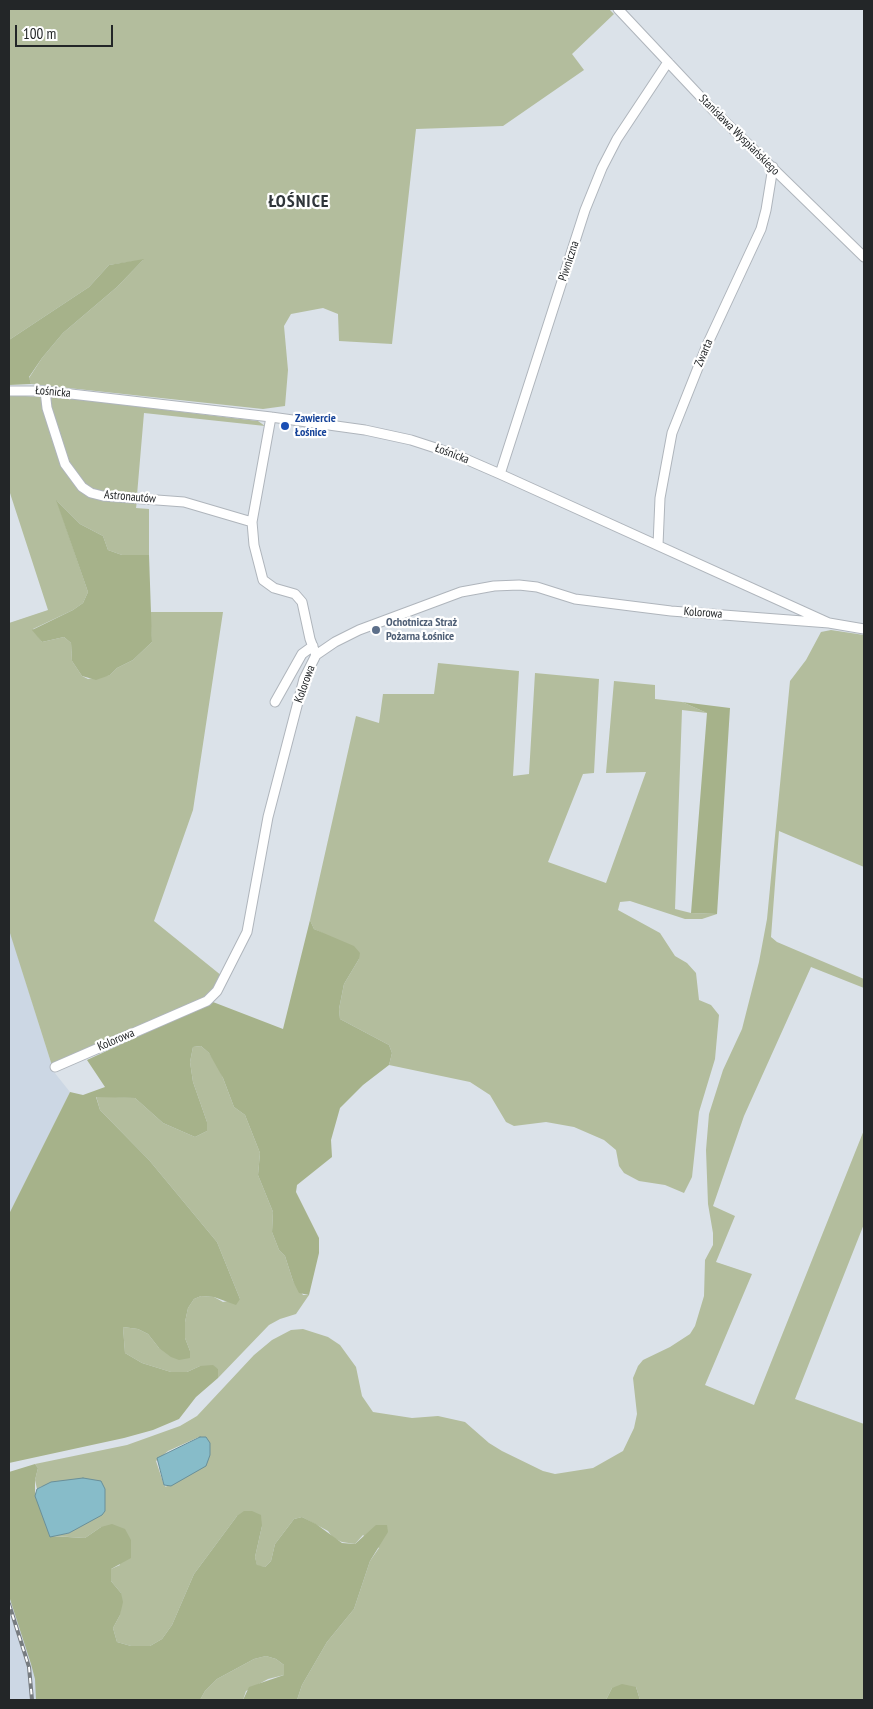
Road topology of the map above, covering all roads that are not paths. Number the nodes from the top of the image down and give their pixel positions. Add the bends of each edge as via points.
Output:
1 (618, 9) edge
2 (668, 62) junction
3 (772, 167) junction
4 (864, 257) edge
5 (45, 390) junction
6 (9, 391) edge
7 (271, 417) junction
8 (500, 474) junction
9 (252, 522) junction
10 (658, 545) junction
11 (829, 624) junction
12 (864, 629) edge
13 (314, 651) junction
14 (275, 702) dead end
15 (55, 1067) dead end

1 - 2 street, Stanisława Wyspiańskiego
2 - 3 street, Stanisława Wyspiańskiego
2 - 8 street, Piwniczna via 617,139 602,168 585,210
3 - 4 street, Stanisława Wyspiańskiego
3 - 10 street, Zwarta via 761,229 707,345 672,433 660,498
5 - 6 street, Łośnicka
5 - 7 street, Łośnicka
5 - 9 street, Astronautów via 47,408 65,464 82,487 91,493 184,502
7 - 8 street, Łośnicka via 397,436 446,451
7 - 9 street
8 - 10 street, Łośnicka
9 - 13 street via 261,576 268,585 300,599
10 - 11 street, Łośnicka
11 - 12 street, Łośnicka
11 - 13 street, Kolorowa via 671,611 575,599 537,587 494,586 461,592 359,630
13 - 14 street via 302,654
13 - 15 street, Kolorowa via 268,817 247,932 217,991 207,1001

